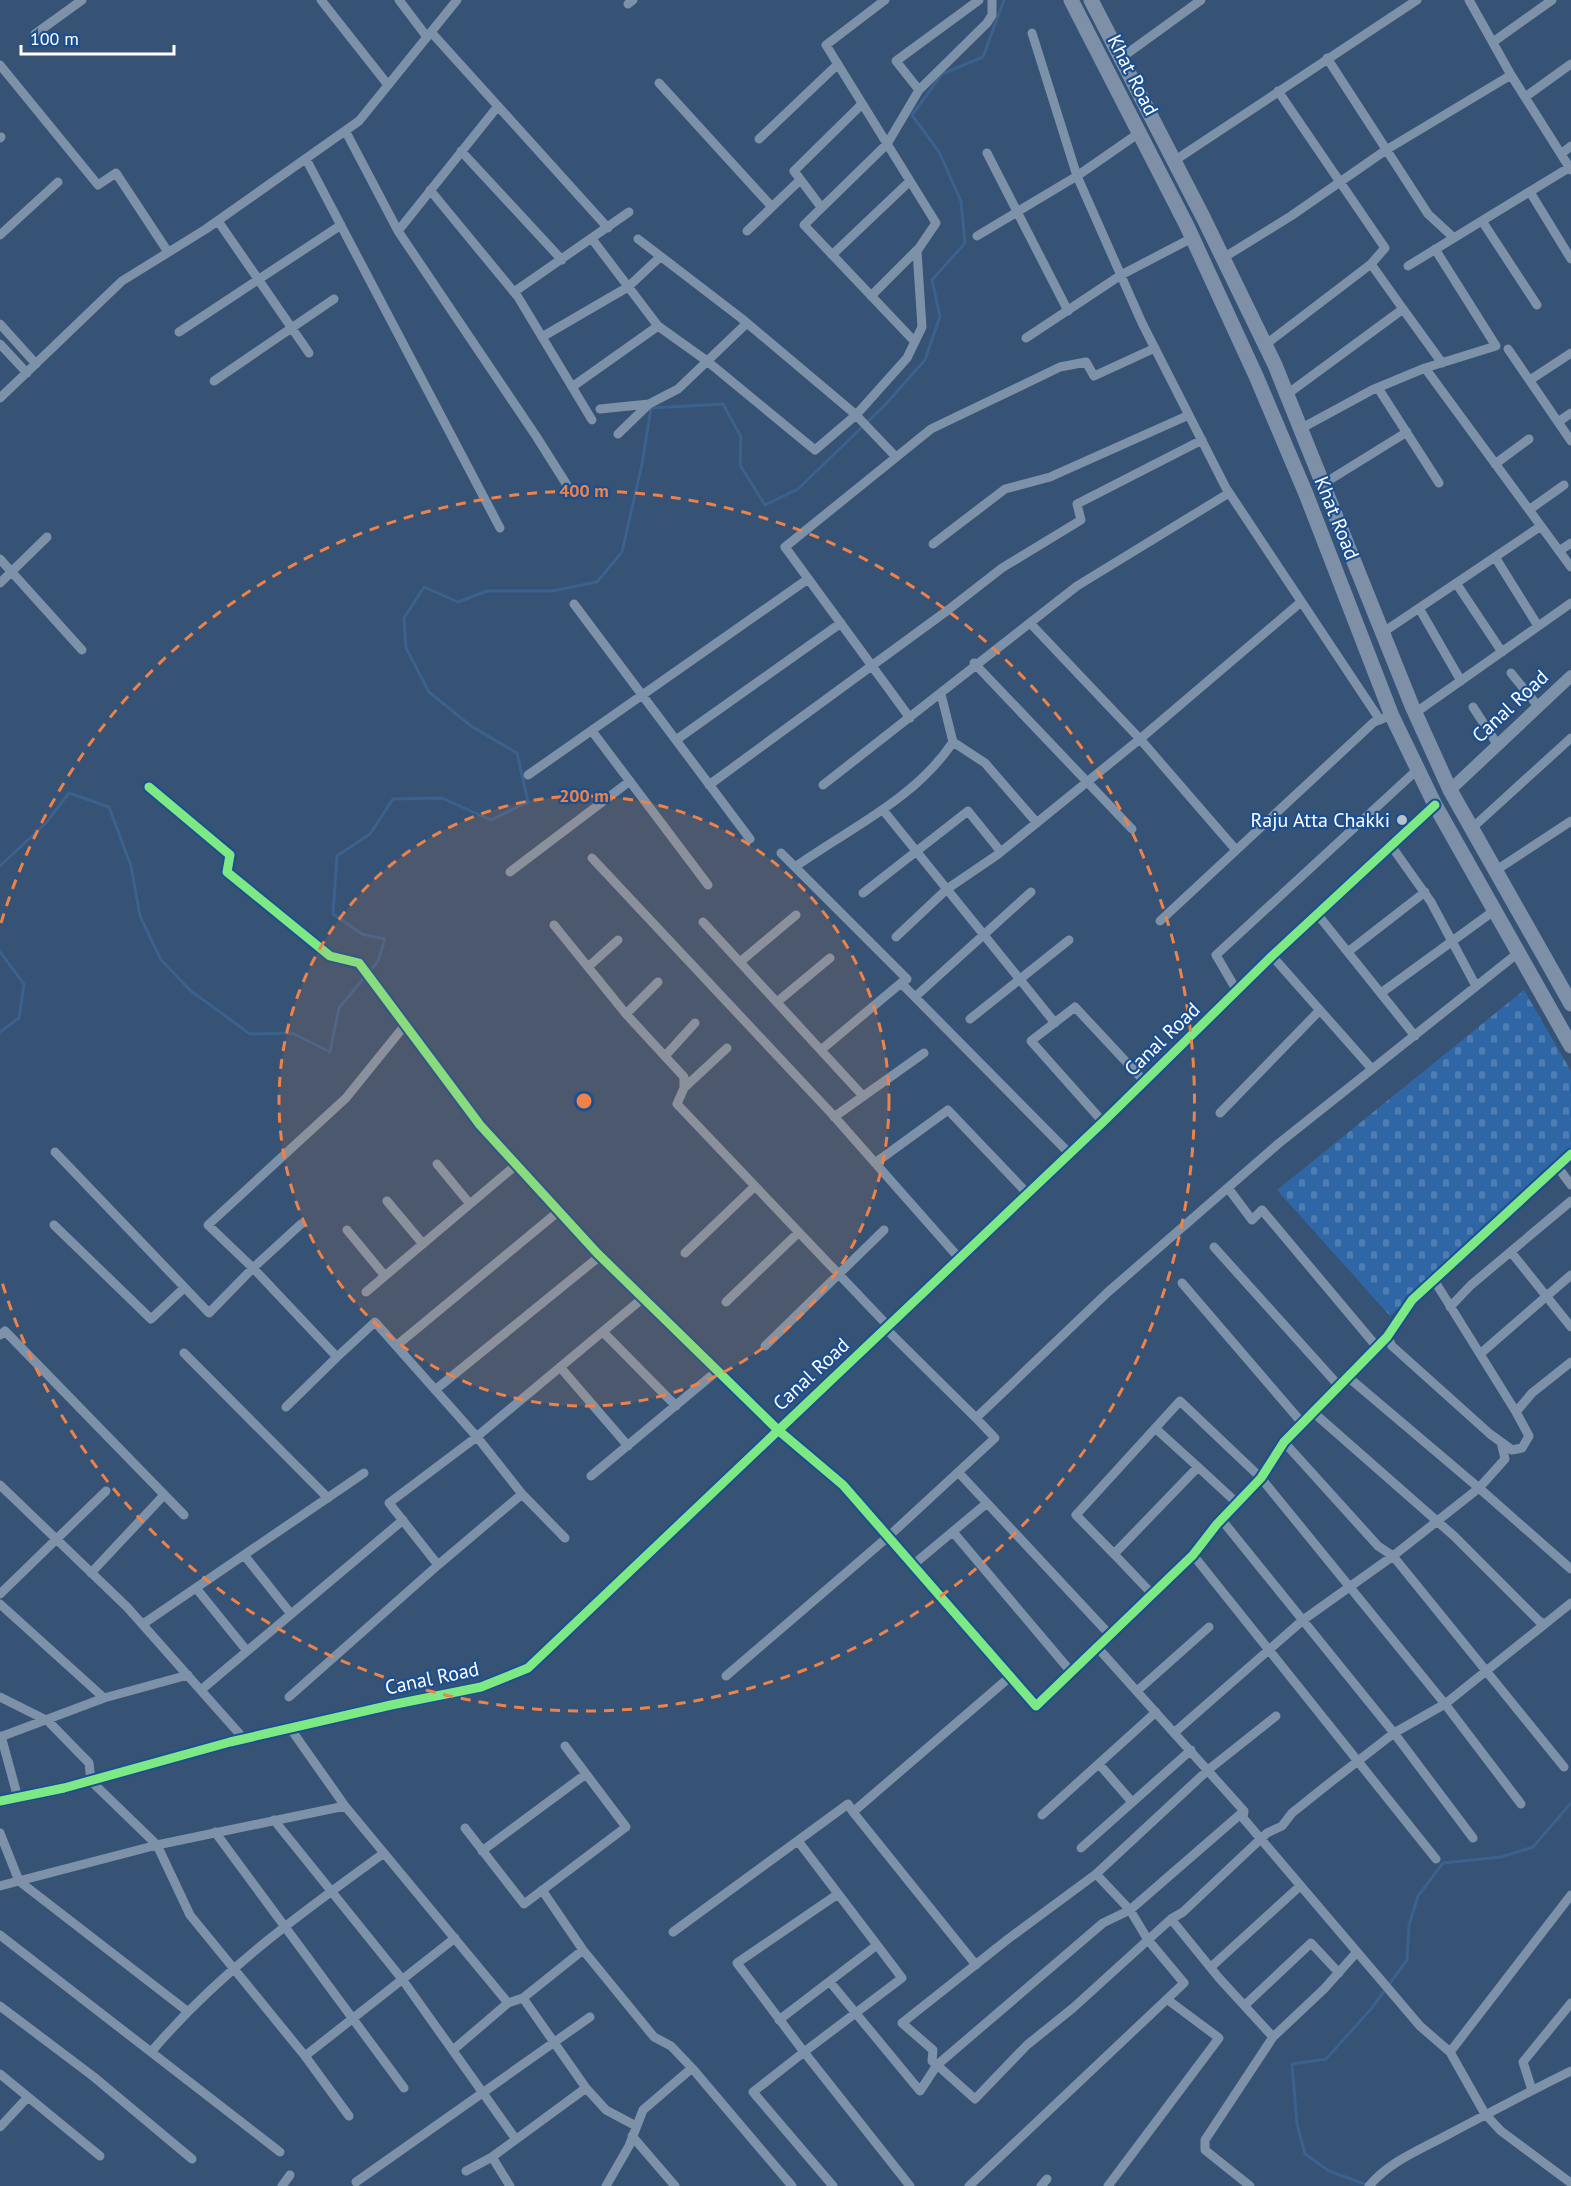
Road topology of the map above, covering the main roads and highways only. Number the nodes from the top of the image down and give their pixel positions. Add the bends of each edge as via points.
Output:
1 (1071, 0) edge
2 (1091, 0) edge
3 (1157, 128) junction
4 (1140, 135) junction
5 (1223, 258) junction
6 (1206, 267) junction
7 (1300, 429) junction
8 (1282, 438) junction
9 (1450, 790) junction
10 (1435, 806) junction
11 (1571, 1004) edge
12 (1571, 1047) edge

1 - 4 highway, Khat Road
2 - 3 highway, Khat Road
3 - 4 highway
3 - 5 highway, Khat Road
4 - 6 highway, Khat Road
5 - 6 highway
5 - 7 highway, Khat Road
6 - 8 highway, Khat Road
7 - 8 highway
7 - 9 highway, Khat Road
8 - 10 highway, Khat Road via 1386,718 1418,768
9 - 10 highway
9 - 11 highway, Khat Road
10 - 12 highway, Khat Road

